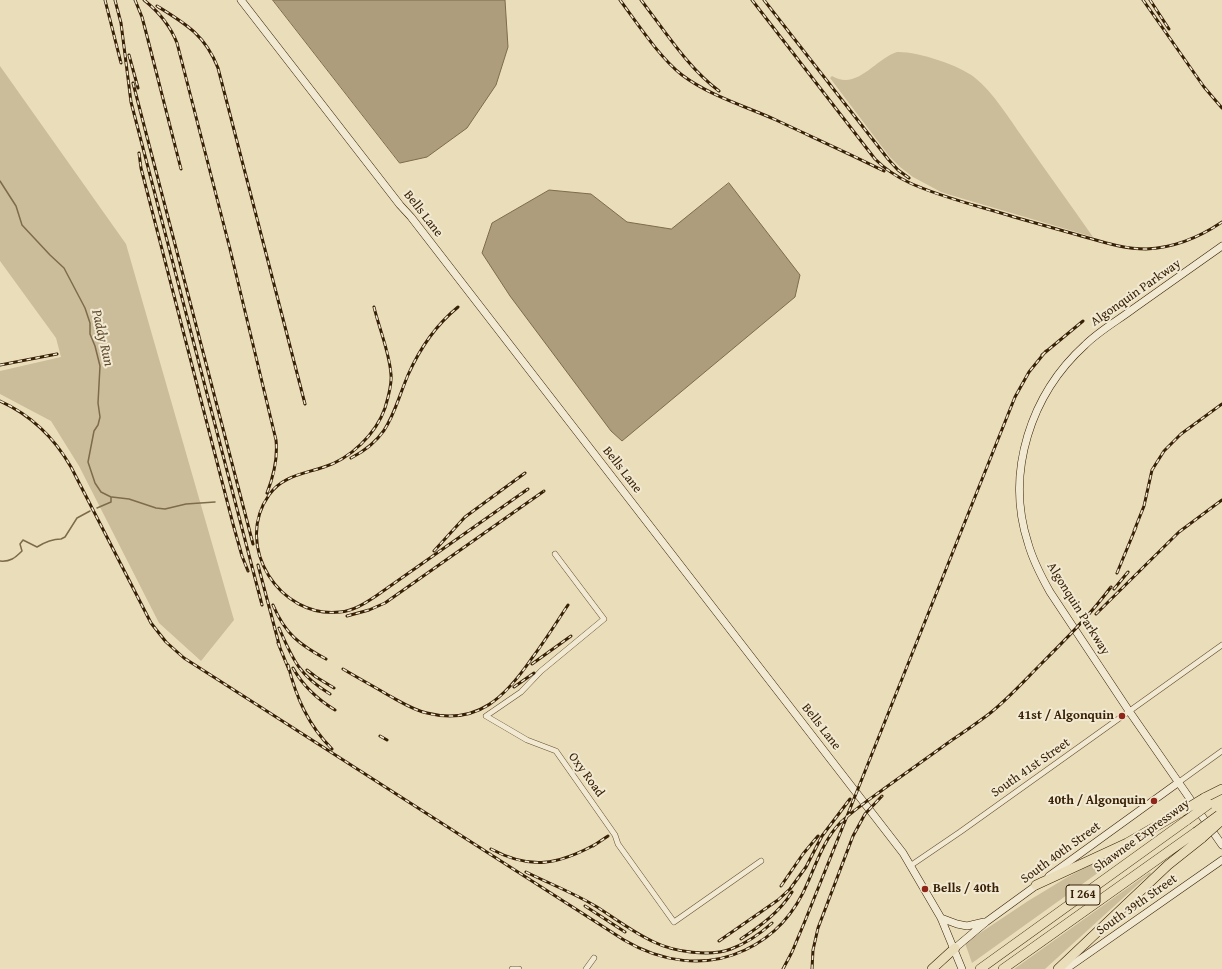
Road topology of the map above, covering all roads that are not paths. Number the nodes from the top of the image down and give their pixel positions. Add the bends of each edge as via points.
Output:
1 (241, 0) edge
2 (1222, 246) edge
3 (555, 554) dead end
4 (1222, 645) edge
5 (1129, 711) junction
6 (1222, 751) edge
7 (1178, 782) junction
8 (1222, 789) edge
9 (1222, 794) edge
10 (1206, 801) junction
11 (1221, 817) edge
12 (1199, 835) junction
13 (1222, 845) edge
14 (1222, 860) edge
15 (761, 861) dead end
16 (910, 866) junction
17 (1036, 885) junction
18 (941, 918) junction
19 (986, 922) junction
20 (955, 948) junction
21 (594, 958) dead end
22 (512, 969) edge
23 (519, 969) edge
24 (586, 969) edge
25 (932, 969) edge
26 (962, 969) edge
27 (980, 969) edge
28 (1003, 969) edge
29 (1058, 969) edge
30 (1066, 969) edge

1 - 16 street, Bells Lane via 863,801
2 - 5 street, Algonquin Parkway via 1084,346 1065,365 1037,410 1024,448 1021,504 1027,542 1034,560 1050,592
3 - 15 street, Oxy Road via 604,619 541,671 520,692 486,716 527,740 556,752 615,835 635,870 674,922
4 - 5 street, South 41st Street
5 - 7 street, Algonquin Parkway
5 - 16 street, South 41st Street
6 - 7 street, South 40th Street
7 - 13 street, Algonquin Parkway
7 - 17 street, South 40th Street
8 - 10 highway
9 - 10 highway, Shawnee Expressway / I 264
10 - 17 highway, bridge via 1181,812 1127,843
10 - 27 highway, Shawnee Expressway / I 264, bridge via 1187,820
11 - 12 highway, Shawnee Expressway / I 264, bridge
12 - 28 highway, Shawnee Expressway / I 264
12 - 29 highway
14 - 30 street, South 39th Street
16 - 18 street, Bells Lane
17 - 19 street, South 40th Street
18 - 19 street via 967,926
18 - 20 street, Bells Lane
19 - 20 street, South 40th Street
20 - 25 highway
20 - 26 street, Bells Lane
21 - 24 street
22 - 23 street

